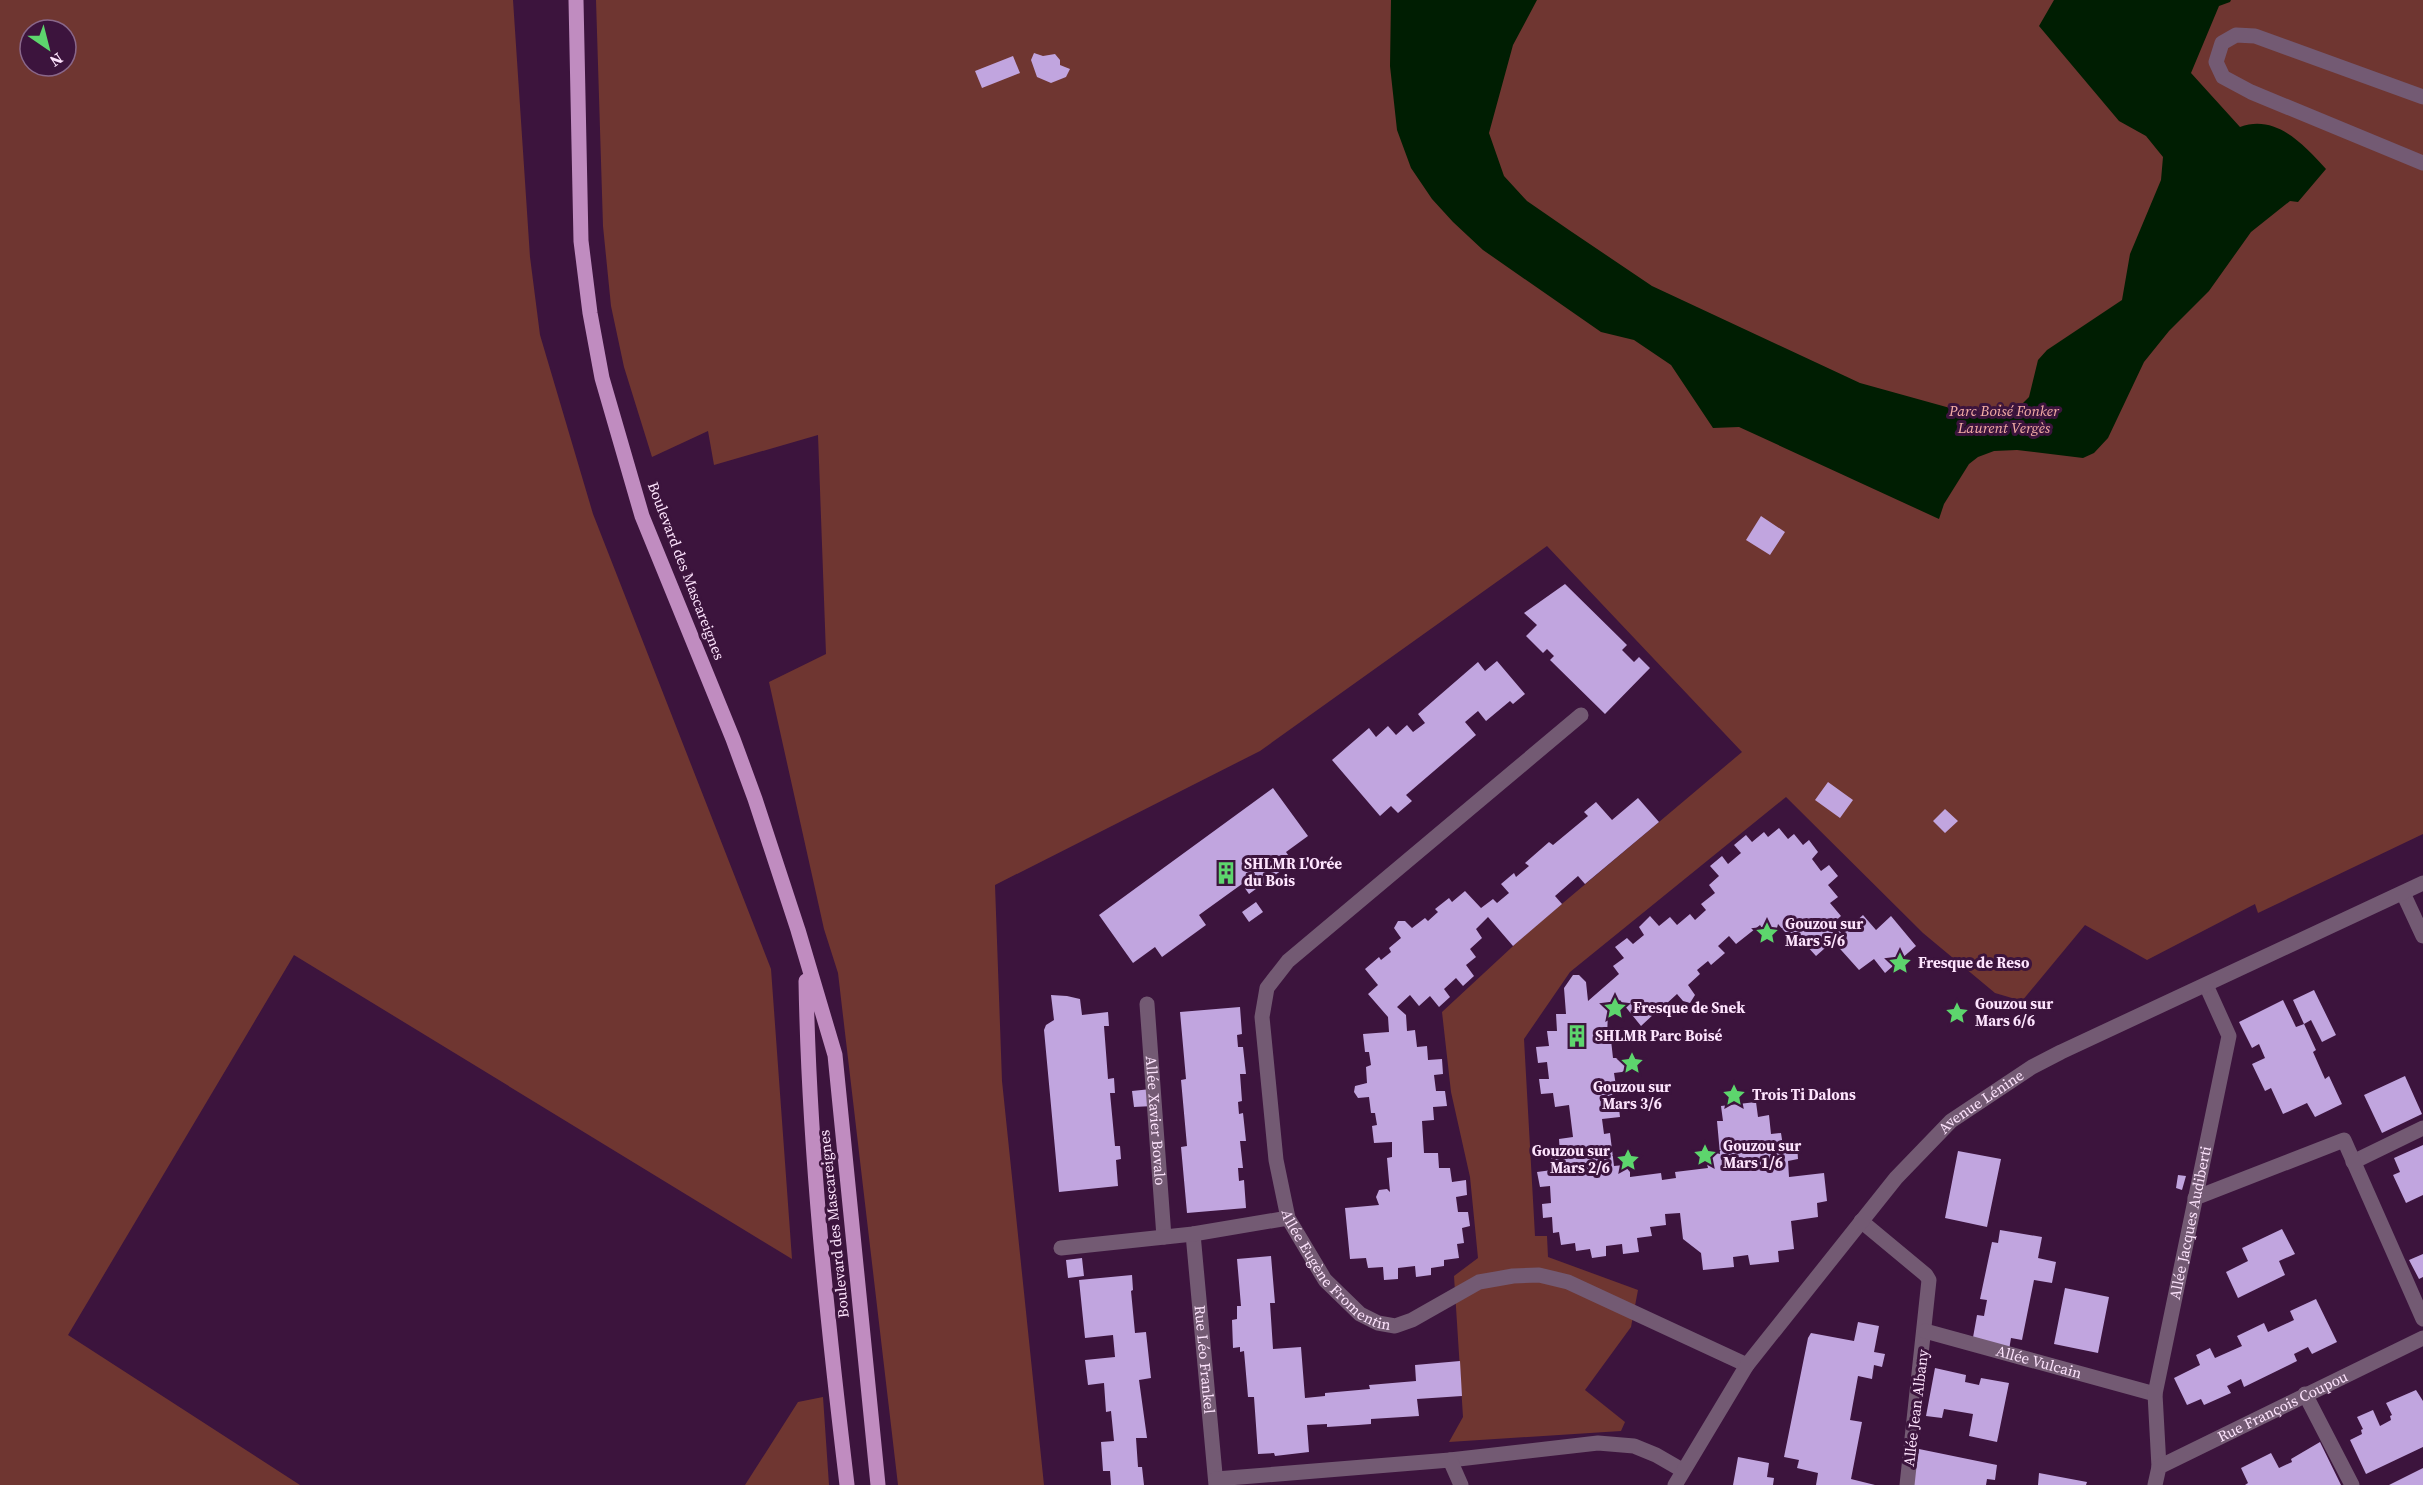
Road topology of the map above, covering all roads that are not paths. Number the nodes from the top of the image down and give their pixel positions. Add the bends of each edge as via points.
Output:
1 (576, 0) edge
2 (2423, 97) edge
3 (2423, 163) edge
4 (1581, 715) dead end
5 (2423, 883) edge
6 (2403, 893) junction
7 (2423, 936) edge
8 (806, 963) junction
9 (2205, 985) junction
10 (1148, 1004) dead end
11 (2423, 1128) edge
12 (2353, 1162) junction
13 (2195, 1198) junction
14 (1288, 1218) junction
15 (1861, 1221) junction
16 (1193, 1234) junction
17 (1164, 1237) junction
18 (1061, 1248) dead end
19 (2423, 1319) edge
20 (1925, 1331) junction
21 (2423, 1338) edge
22 (1747, 1365) junction
23 (2155, 1394) junction
24 (2305, 1394) junction
25 (1450, 1460) junction
26 (2159, 1467) junction
27 (1683, 1470) junction
28 (1216, 1482) edge
29 (847, 1485) edge
30 (878, 1485) edge
31 (1461, 1485) edge
32 (1675, 1485) edge
33 (1907, 1485) edge
34 (2155, 1485) edge
35 (2352, 1485) edge

1 - 8 main road, Boulevard des Mascareignes via 581,241 602,378 642,516 737,749
2 - 3 street via 2255,36 2236,35 2222,43 2216,62 2223,77 2251,92
4 - 14 street, Allée Eugène Fromentin via 1288,961 1266,988 1262,1017 1276,1160
5 - 6 street, Avenue Lénine
6 - 7 street
6 - 9 street, Avenue Lénine
8 - 29 main road, Boulevard des Mascareignes via 808,1062 830,1343
8 - 30 main road, Boulevard des Mascareignes via 835,1055
9 - 13 street, Allée Jacques Audiberti via 2229,1036
9 - 15 street, Avenue Lénine via 2042,1062 1951,1121
10 - 17 street, Allée Xavier Bovalo
11 - 12 street
12 - 13 street via 2344,1140
12 - 19 street
13 - 23 street, Allée Jacques Audiberti
14 - 16 street
14 - 22 street, Allée Eugène Fromentin via 1325,1280 1360,1314 1378,1323 1395,1326 1412,1320 1479,1282 1539,1275 1568,1282
15 - 20 street, Allée Jean Albany via 1929,1280
15 - 22 street, Avenue Lénine
16 - 17 street
16 - 28 street, Rue Léo Frankel
17 - 18 street
20 - 23 street, Allée Vulcain
20 - 33 street, Allée Jean Albany
21 - 24 street, Rue François Coupou
22 - 27 street, Avenue Lénine
23 - 26 street, Allée Jacques Audiberti
24 - 26 street, Rue François Coupou
24 - 35 street
25 - 27 street via 1598,1443 1634,1446
25 - 28 street
25 - 31 street
26 - 34 street
27 - 32 street, Avenue Lénine

